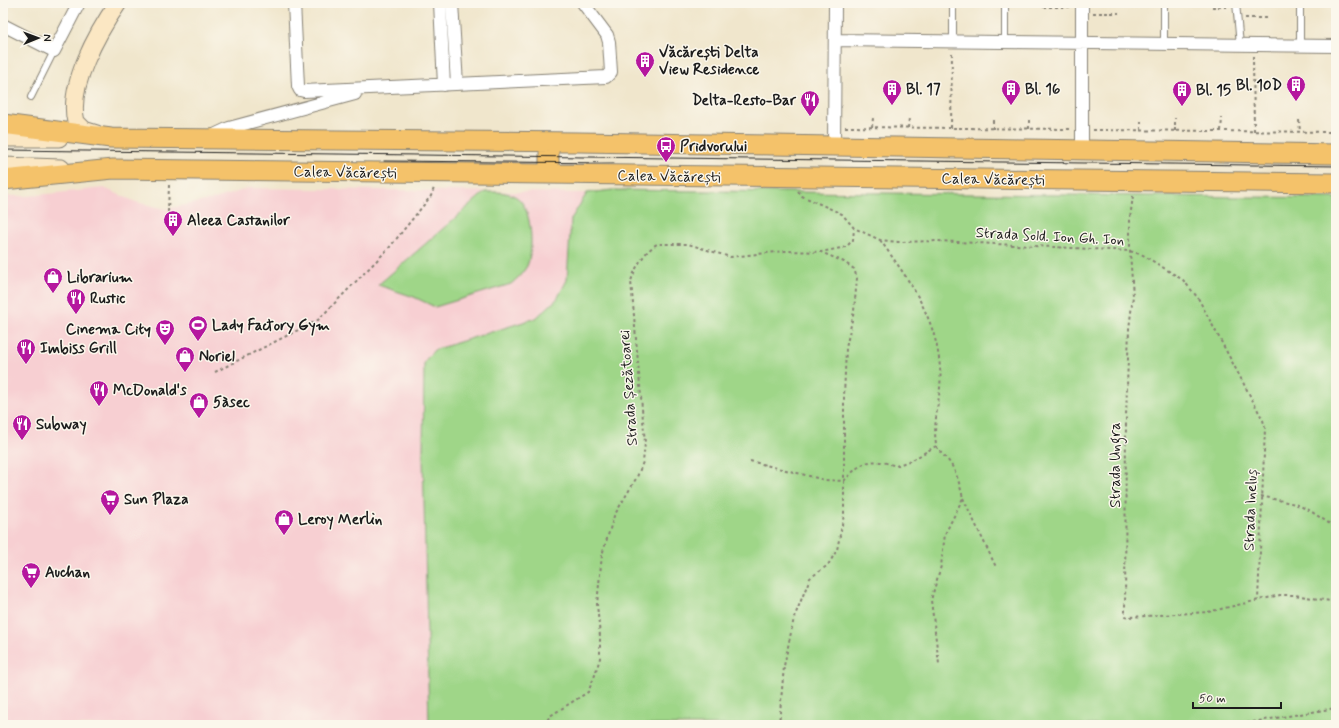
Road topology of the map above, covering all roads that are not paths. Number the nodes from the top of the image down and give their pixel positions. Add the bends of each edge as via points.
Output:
1 (79, 3) edge
2 (118, 3) edge
3 (294, 3) edge
4 (440, 3) edge
5 (452, 3) edge
6 (583, 3) edge
7 (836, 3) edge
8 (953, 3) edge
9 (1005, 3) edge
10 (1164, 3) edge
11 (1300, 3) edge
12 (1236, 5) edge
13 (1082, 8) edge
14 (3, 25) edge
15 (835, 40) junction
16 (953, 42) junction
17 (1004, 43) junction
18 (1082, 44) junction
19 (1164, 44) junction
20 (1240, 45) junction
21 (1300, 45) junction
22 (1336, 46) edge
23 (54, 51) junction
24 (457, 84) junction
25 (444, 85) junction
26 (378, 88) junction
27 (31, 97) dead end
28 (74, 108) junction
29 (3, 124) edge
30 (48, 130) junction
31 (3, 138) edge
32 (111, 138) junction
33 (205, 139) junction
34 (549, 142) junction
35 (834, 147) junction
36 (1082, 151) junction
37 (1336, 154) edge
38 (3, 166) edge
39 (113, 169) junction
40 (549, 174) junction
41 (3, 180) edge
42 (1336, 183) edge

1 - 23 street
2 - 28 main road via 86,61 77,87
3 - 26 street, Calea Văcărești via 300,90
4 - 25 street
5 - 24 street
6 - 24 street, Calea Văcărești via 607,35 609,75
7 - 15 street
8 - 16 lane
9 - 17 lane
10 - 19 lane
11 - 21 lane
12 - 20 lane
13 - 18 street
14 - 23 street
15 - 16 street
15 - 35 street
16 - 17 street
17 - 18 street
18 - 19 street
18 - 36 street
19 - 20 street
20 - 21 street
21 - 22 street
23 - 27 lane
24 - 25 street, Calea Văcărești
25 - 26 street, Calea Văcărești
26 - 33 street, Calea Văcărești via 229,128
28 - 30 main road via 70,117 61,125
28 - 32 main road via 79,126
29 - 30 main road, Calea Văcărești
30 - 32 main road, Calea Văcărești
31 - 32 main road
32 - 33 main road, Calea Văcărești
33 - 34 main road, Calea Văcărești
34 - 35 main road, Calea Văcărești
34 - 40 main road
35 - 36 main road, Calea Văcărești
36 - 37 main road, Calea Văcărești
38 - 39 main road
39 - 40 main road, Calea Văcărești
39 - 41 main road, Calea Văcărești
40 - 42 main road, Calea Văcărești

